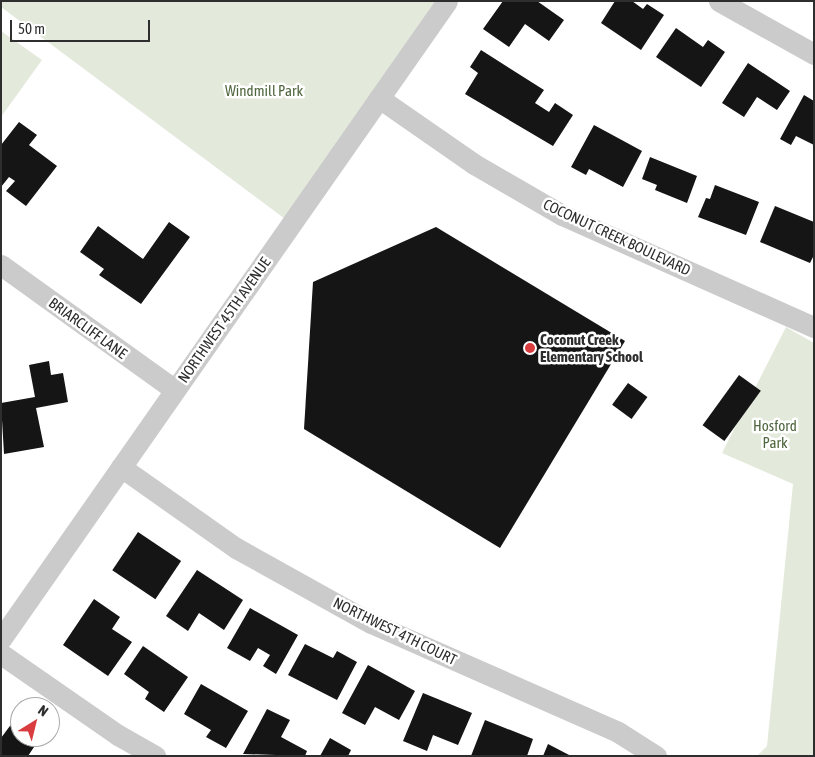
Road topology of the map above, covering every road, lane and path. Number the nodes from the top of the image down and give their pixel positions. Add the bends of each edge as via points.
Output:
1 (447, 1) edge
2 (719, 1) edge
3 (814, 54) edge
4 (379, 98) junction
5 (1, 265) edge
6 (814, 327) edge
7 (175, 390) junction
8 (121, 467) junction
9 (1, 638) edge
10 (1, 654) edge
11 (155, 756) edge
12 (656, 756) edge

1 - 4 street, NORTHWEST 45TH AVENUE
2 - 3 street
4 - 6 street, COCONUT CREEK BOULEVARD via 474,164 562,215
4 - 7 street, NORTHWEST 45TH AVENUE
5 - 7 street, BRIARCLIFF LANE
7 - 8 street, NORTHWEST 45TH AVENUE
8 - 9 street, NORTHWEST 45TH AVENUE
8 - 12 street, NORTHWEST 4TH COURT via 236,548 372,623 618,732
10 - 11 street via 118,735

